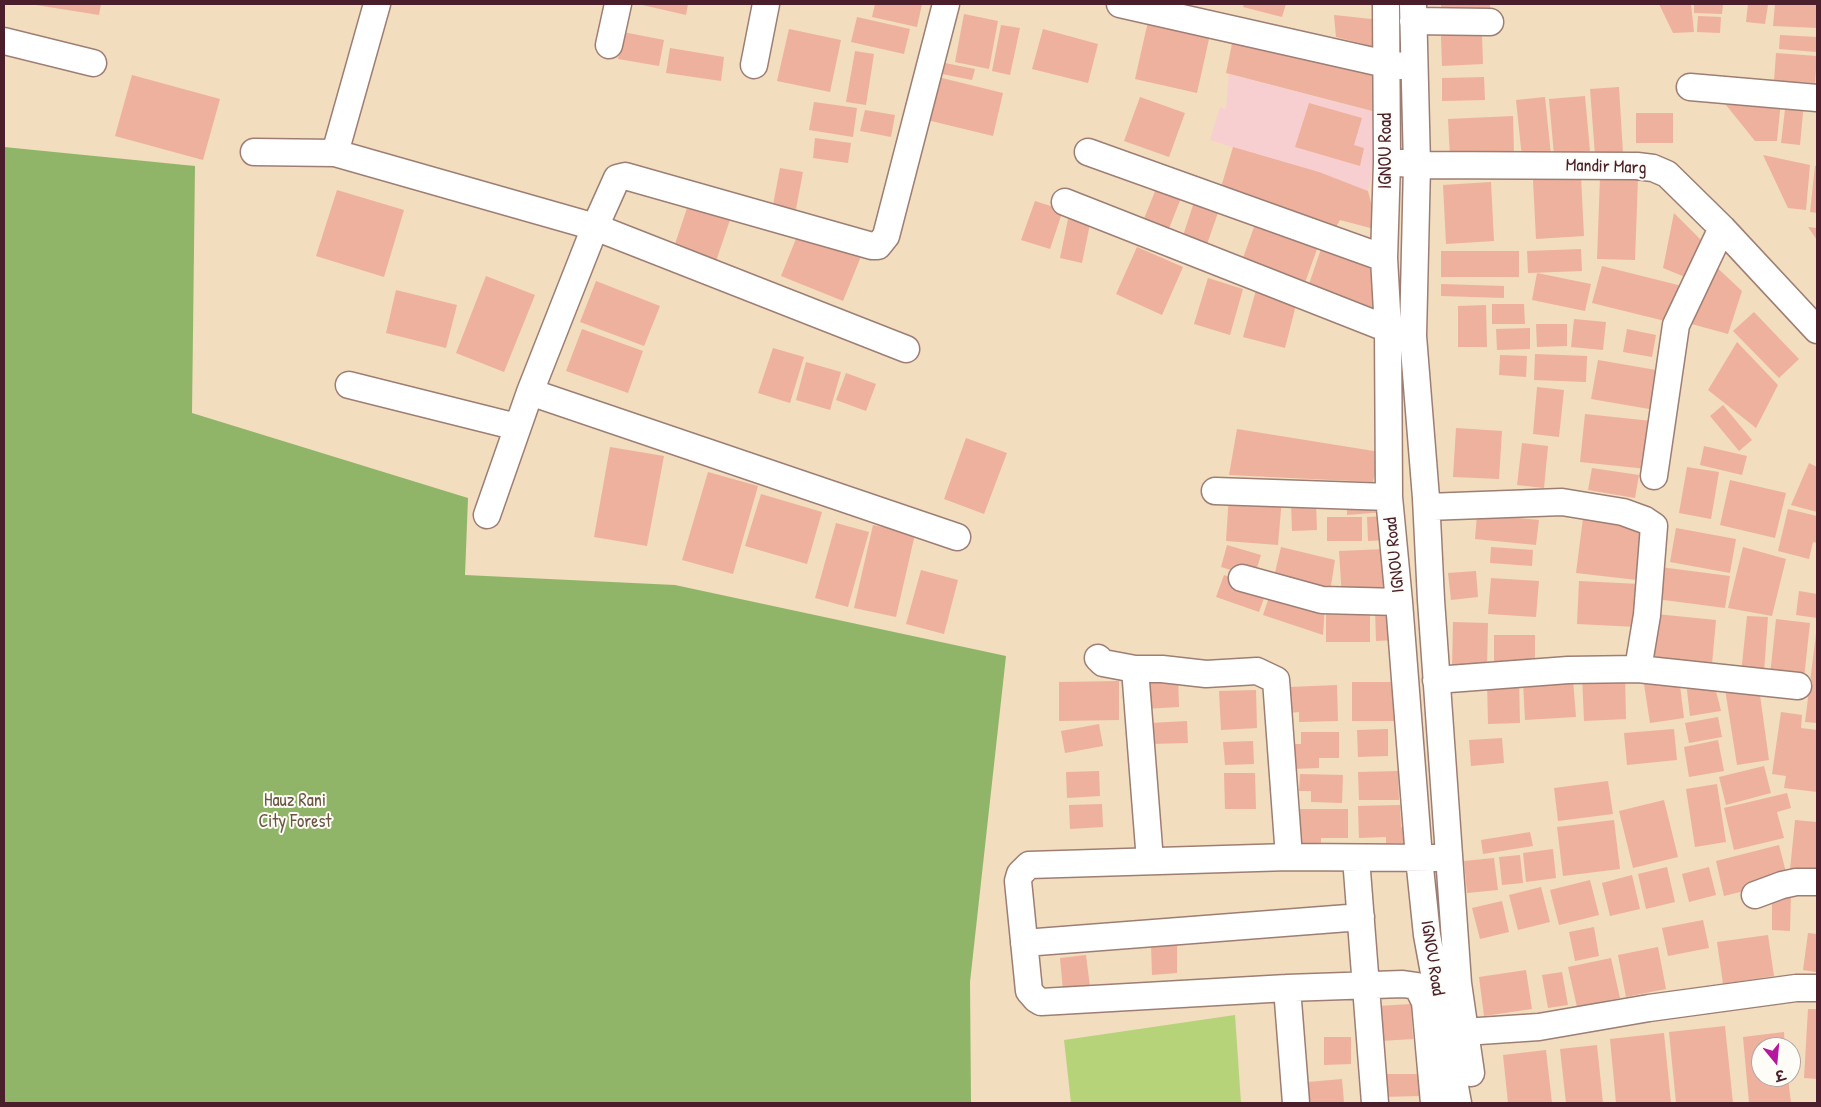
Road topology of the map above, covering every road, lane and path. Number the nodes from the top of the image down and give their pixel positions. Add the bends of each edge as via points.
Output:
1 (377, 4) edge
2 (618, 4) edge
3 (766, 4) edge
4 (946, 4) edge
5 (1120, 4) edge
6 (1386, 4) edge
7 (1413, 12) edge
8 (1490, 22) dead end
9 (4, 41) edge
10 (609, 45) dead end
11 (92, 63) dead end
12 (1386, 64) junction
13 (754, 65) dead end
14 (1414, 67) junction
15 (1690, 87) dead end
16 (1817, 98) edge
17 (254, 152) dead end
18 (1088, 152) dead end
19 (335, 153) junction
20 (1387, 162) junction
21 (1417, 165) junction
22 (1065, 202) dead end
23 (595, 227) junction
24 (1722, 228) junction
25 (1384, 258) junction
26 (1388, 330) junction
27 (1817, 330) edge
28 (906, 349) dead end
29 (349, 385) dead end
30 (530, 392) junction
31 (517, 427) junction
32 (1654, 476) dead end
33 (1215, 491) dead end
34 (1389, 497) junction
35 (1426, 507) junction
36 (487, 515) dead end
37 (956, 536) dead end
38 (1242, 578) dead end
39 (1399, 602) junction
40 (1098, 658) dead end
41 (1135, 669) junction
42 (1638, 669) junction
43 (1436, 680) junction
44 (1798, 686) dead end
45 (1289, 857) junction
46 (1356, 858) junction
47 (1419, 858) junction
48 (1449, 858) junction
49 (1150, 861) junction
50 (1817, 882) edge
51 (1755, 895) dead end
52 (1361, 917) junction
53 (1024, 943) junction
54 (1366, 986) junction
55 (1287, 988) junction
56 (1817, 988) edge
57 (1464, 1032) junction
58 (1296, 1103) edge
59 (1375, 1103) edge
60 (1434, 1103) edge
61 (1458, 1103) edge
62 (1476, 1103) edge

1 - 19 street
2 - 10 street
3 - 13 street
4 - 23 street via 886,236 878,246 625,176 617,178 613,184
5 - 12 street
6 - 12 street, IGNOU Road
7 - 8 street
7 - 14 street, IGNOU Road
9 - 11 street
12 - 14 street
12 - 20 street, IGNOU Road
14 - 21 street, IGNOU Road
15 - 16 street
17 - 19 street
18 - 25 street
19 - 23 street
20 - 21 street, Mandir Marg
20 - 25 street, IGNOU Road
21 - 24 street, Mandir Marg via 1653,168 1667,174
21 - 35 street, IGNOU Road via 1413,336
22 - 26 street
23 - 28 street
23 - 30 street
24 - 27 street, Mandir Marg
24 - 32 street via 1676,325
25 - 26 street, IGNOU Road
26 - 34 street, IGNOU Road
29 - 31 street
30 - 31 street
30 - 37 street
31 - 36 street
33 - 34 street
34 - 39 street, IGNOU Road
35 - 42 street via 1562,502 1623,512 1654,526 1647,615
35 - 43 street, IGNOU Road
38 - 39 street via 1322,600
39 - 47 street, IGNOU Road
40 - 41 street via 1103,663
41 - 45 street via 1206,674 1257,671 1276,680
41 - 49 street
42 - 43 street via 1568,670
42 - 44 street
43 - 48 street, IGNOU Road
45 - 46 street
45 - 49 street
46 - 47 street
46 - 52 street
47 - 48 street
47 - 61 street, IGNOU Road via 1427,934
48 - 57 street, IGNOU Road
49 - 53 street via 1029,865 1018,881
50 - 51 street via 1796,882
52 - 53 street
52 - 54 street
53 - 55 street via 1029,991 1041,1002
54 - 55 street
54 - 59 street
54 - 60 street via 1403,984 1417,986 1422,993
55 - 58 street
56 - 57 street via 1658,1007 1539,1027
57 - 62 street, IGNOU Road

